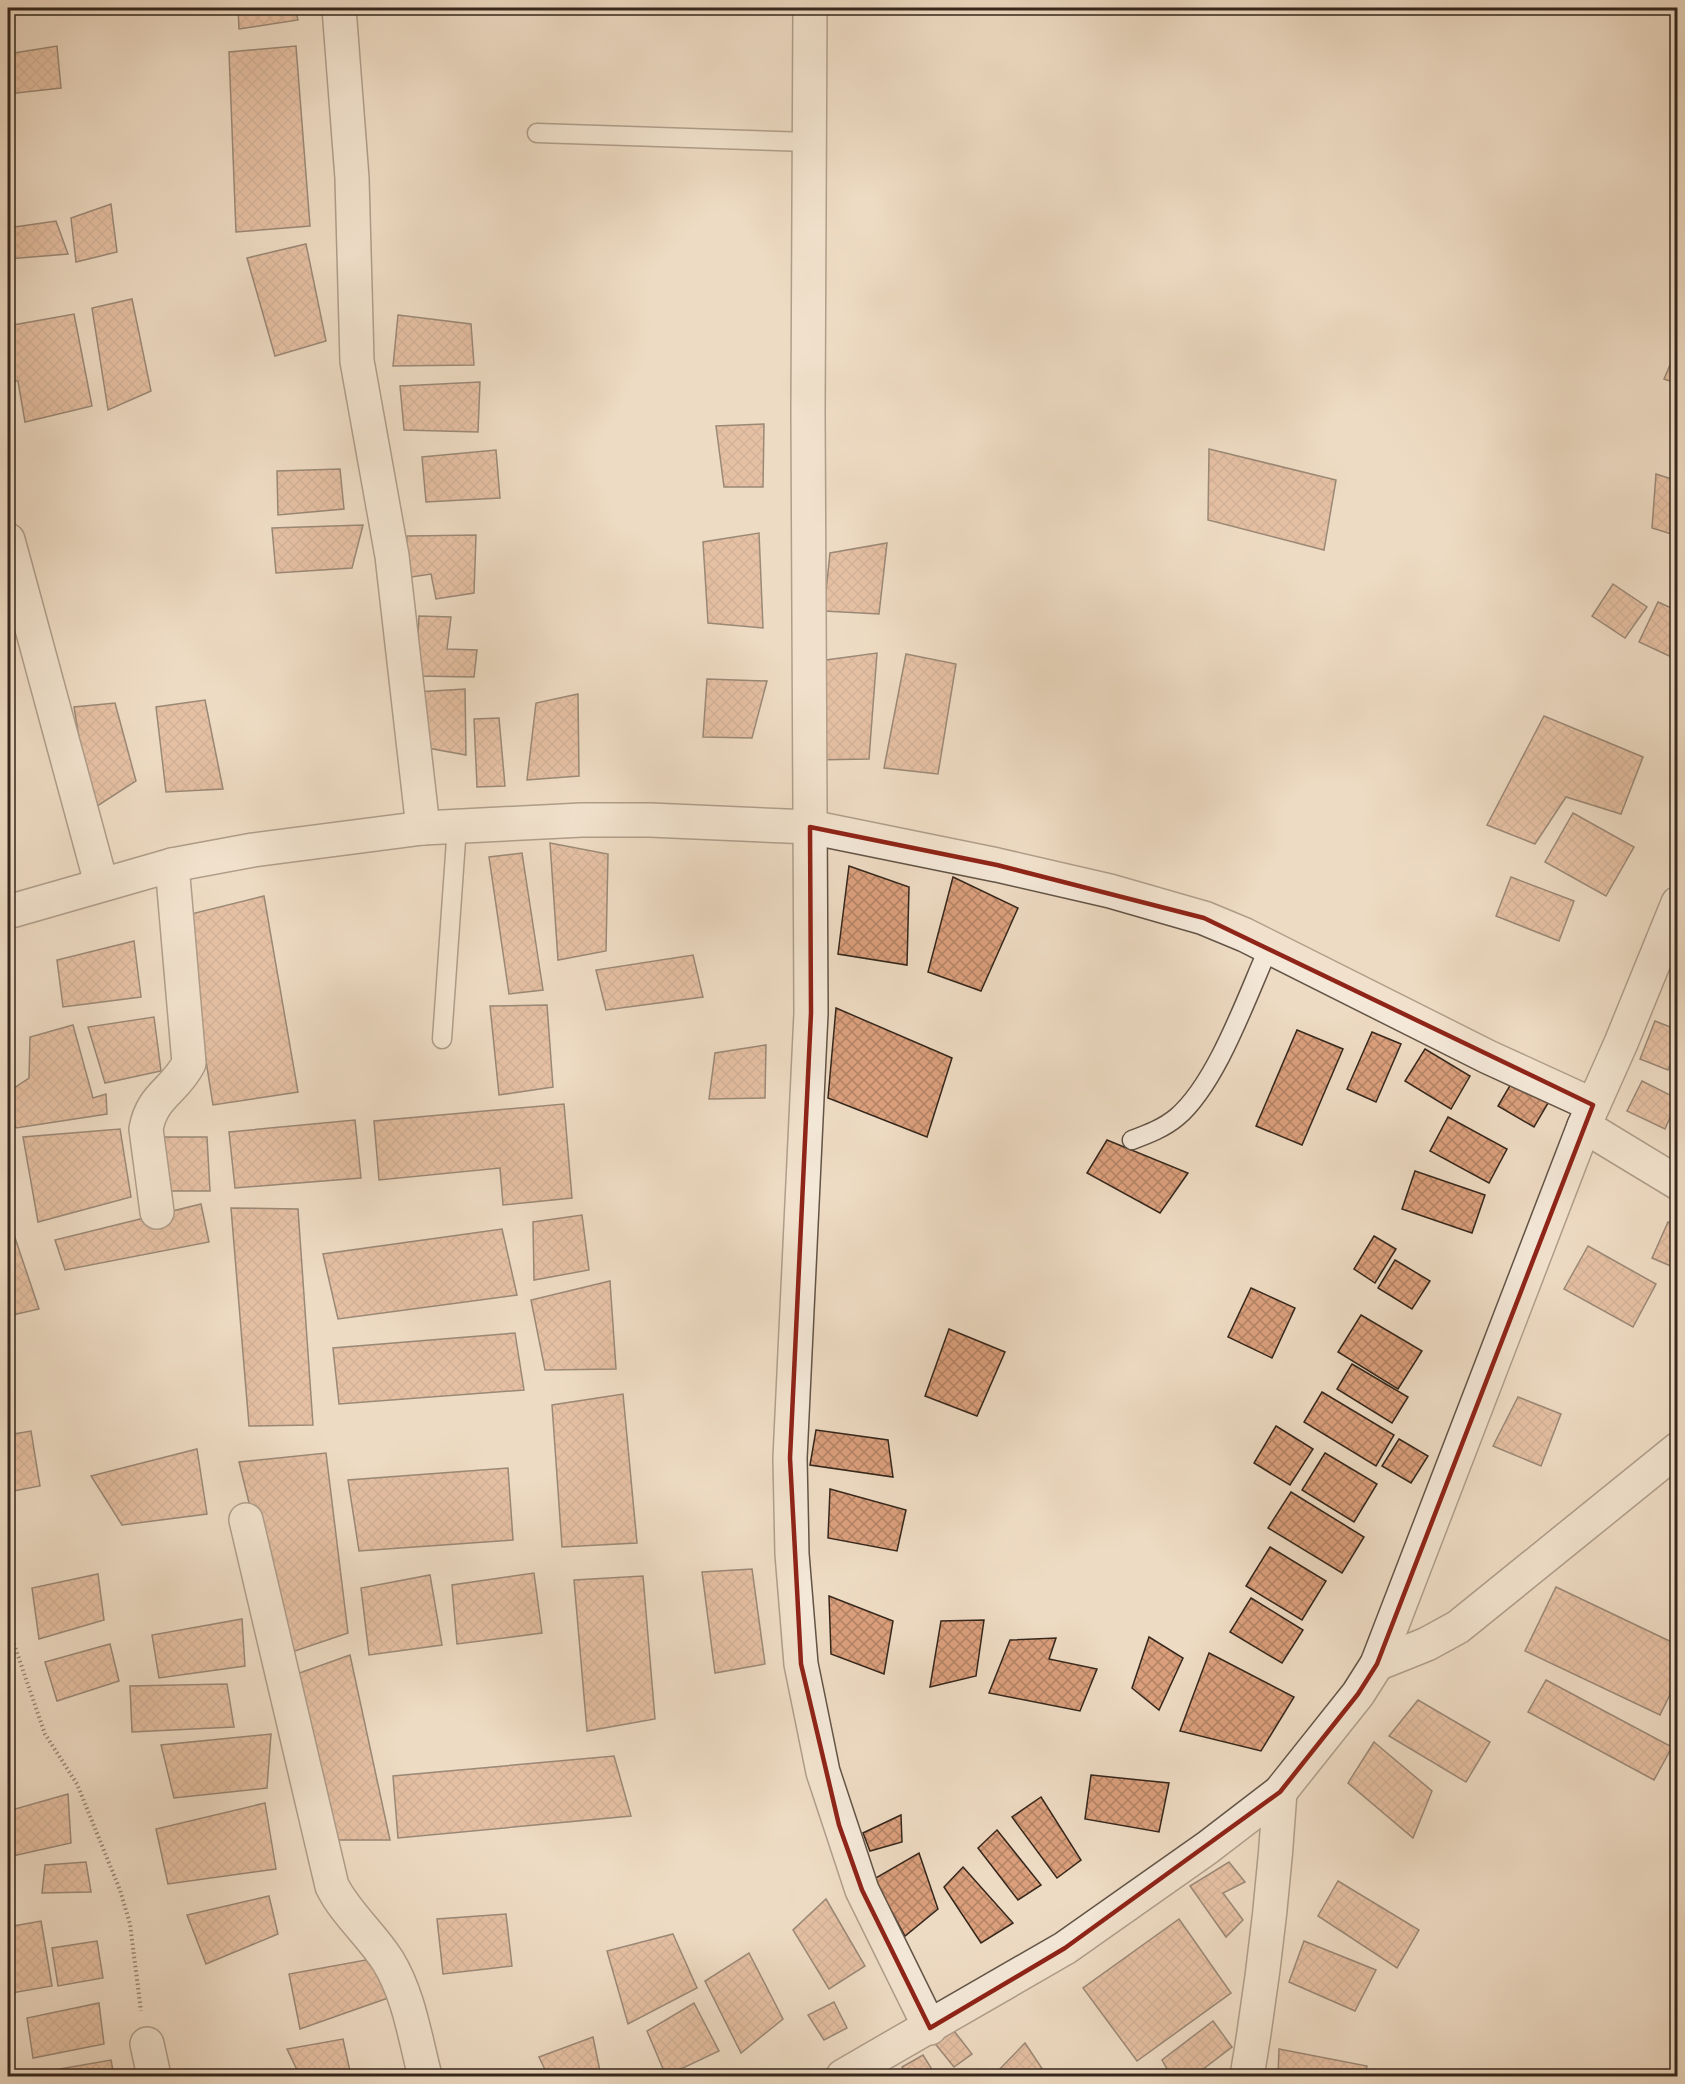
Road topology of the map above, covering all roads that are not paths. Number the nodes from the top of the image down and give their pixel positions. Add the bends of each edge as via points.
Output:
1 (339, 8) edge
2 (810, 8) edge
3 (537, 133) dead end
4 (808, 142) junction
5 (8, 540) edge
6 (457, 826) junction
7 (810, 826) junction
8 (423, 828) junction
9 (172, 865) junction
10 (100, 883) junction
11 (1677, 903) edge
12 (8, 912) edge
13 (1269, 947) junction
14 (442, 1039) dead end
15 (1588, 1116) junction
16 (1132, 1140) dead end
17 (1677, 1183) edge
18 (157, 1212) dead end
19 (1677, 1449) edge
20 (246, 1520) dead end
21 (1377, 1664) junction
22 (1280, 1792) junction
23 (930, 2028) junction
24 (147, 2044) road end
25 (154, 2076) edge
26 (425, 2076) edge
27 (843, 2076) edge
28 (1247, 2076) edge

1 - 8 street via 353,198 357,361 392,556
2 - 4 street
3 - 4 lane
4 - 7 street
5 - 10 street
6 - 7 street via 594,820
6 - 8 street
6 - 14 lane
7 - 13 street via 1154,902 1204,918
7 - 23 street via 811,1013 790,1458 792,1554 801,1664 823,1772 862,1890
8 - 9 street via 253,850
9 - 10 street
9 - 18 street via 189,1062 182,1076 150,1109 147,1119
10 - 12 street
11 - 15 street via 1648,981
13 - 15 street via 1488,1057
13 - 16 lane via 1209,1076 1194,1098 1160,1129
15 - 17 street
15 - 21 street
19 - 21 street via 1458,1627
20 - 26 street via 332,1886 339,1901 375,1942 397,1976
21 - 22 street via 1358,1695
22 - 23 street via 1184,1866 1065,1948
22 - 28 street via 1275,1878
23 - 27 street
24 - 25 street

